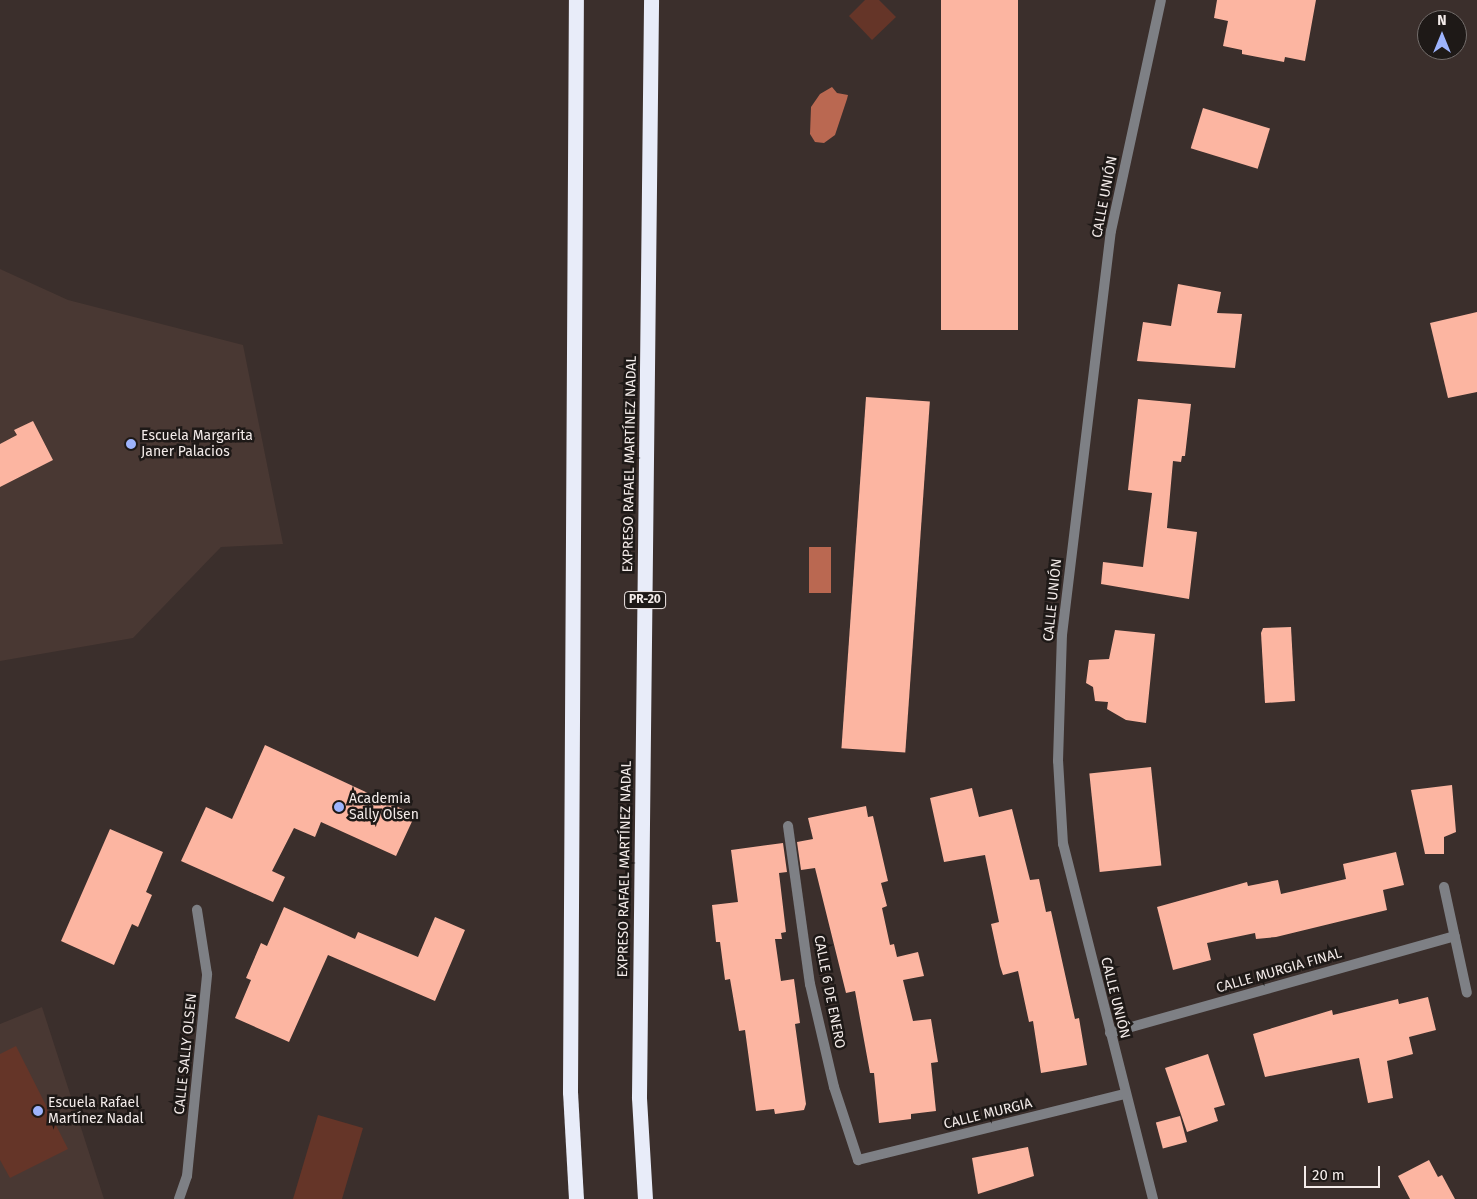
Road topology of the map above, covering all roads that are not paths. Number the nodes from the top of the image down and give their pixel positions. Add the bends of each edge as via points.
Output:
1 (576, 0) edge
2 (651, 0) edge
3 (1162, 0) edge
4 (788, 826) dead end
5 (1444, 888) dead end
6 (197, 910) dead end
7 (1455, 936) junction
8 (1467, 993) dead end
9 (1110, 1032) junction
10 (1124, 1094) junction
11 (858, 1160) joint
12 (179, 1199) edge
13 (576, 1199) edge
14 (645, 1199) edge
15 (1153, 1199) edge

1 - 13 highway via 570,1092
2 - 14 highway, EXPRESO RAFAEL MARTÍNEZ NADAL / PR-20 via 639,1097
3 - 9 street, CALLE UNIÓN via 1111,231 1061,654 1058,761 1063,844
4 - 11 street, CALLE 6 DE ENERO via 810,984 834,1088
5 - 7 street
6 - 12 street, CALLE SALLY OLSEN via 207,974 187,1176
7 - 8 street
7 - 9 street, CALLE MURGIA FINAL
9 - 10 street, CALLE UNIÓN
10 - 11 street, CALLE MURGIA
10 - 15 street, CALLE UNIÓN

